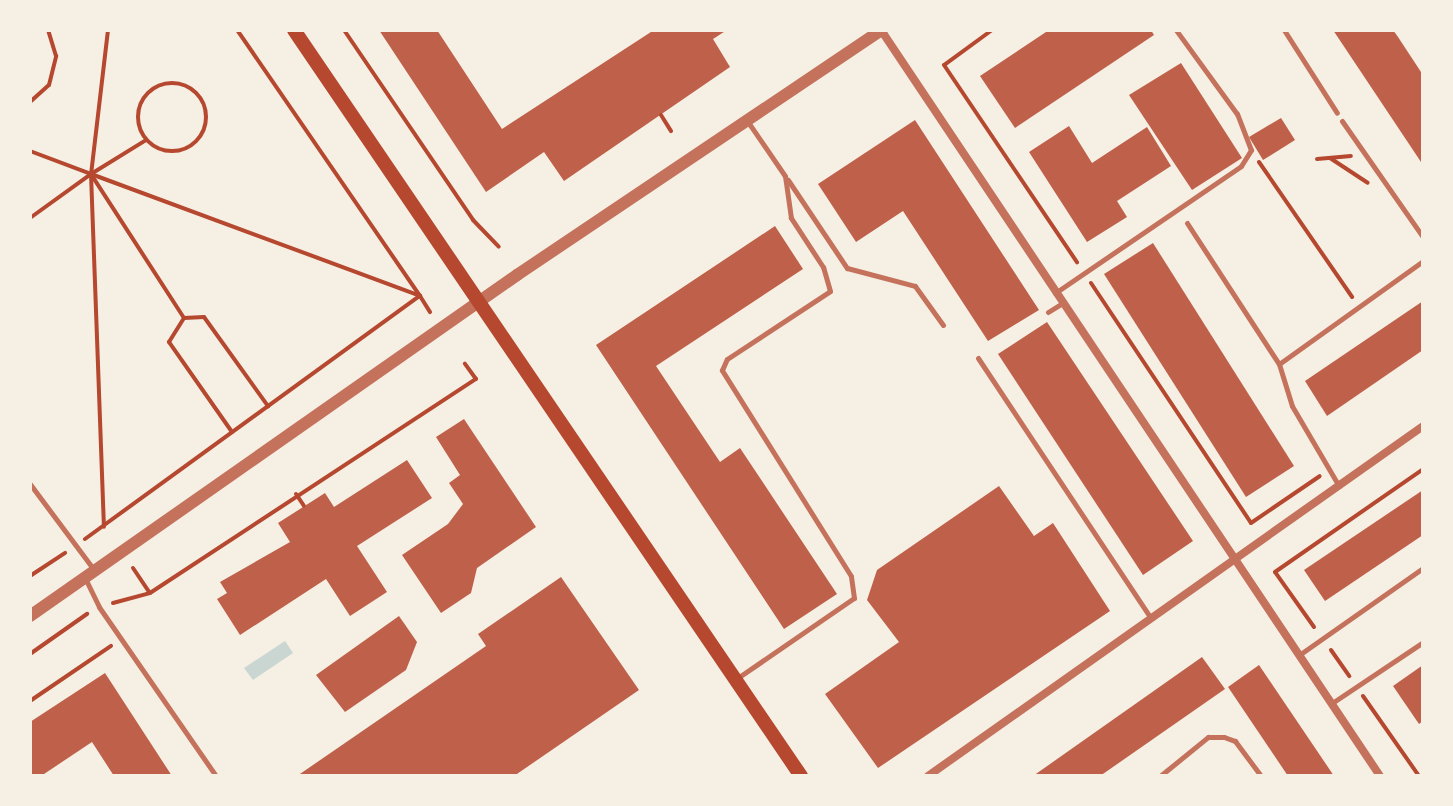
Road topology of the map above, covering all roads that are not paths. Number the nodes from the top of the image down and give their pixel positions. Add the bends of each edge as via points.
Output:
1 (294, 30) edge
2 (882, 30) edge
3 (1176, 30) edge
4 (1284, 30) edge
5 (1337, 113) dead end
6 (748, 121) junction
7 (1342, 121) dead end
8 (785, 176) junction
9 (1187, 223) dead end
10 (1423, 237) edge
11 (1423, 261) edge
12 (1055, 294) junction
13 (478, 303) junction
14 (1061, 304) junction
15 (1048, 312) dead end
16 (943, 325) dead end
17 (978, 358) dead end
18 (1279, 364) junction
19 (1423, 426) edge
20 (30, 484) edge
21 (1339, 486) junction
22 (1236, 562) junction
23 (1423, 568) edge
24 (90, 574) junction
25 (30, 616) edge
26 (1151, 618) junction
27 (1423, 642) edge
28 (1298, 656) junction
29 (734, 680) junction
30 (1331, 703) junction
31 (216, 776) edge
32 (801, 776) edge
33 (928, 776) edge
34 (1160, 776) edge
35 (1261, 776) edge
36 (1380, 776) edge

1 - 13 main road
2 - 6 street
2 - 12 street
3 - 12 lane via 1237,114 1251,150 1241,166
4 - 5 lane
6 - 8 lane
6 - 13 street
7 - 10 lane
8 - 16 lane via 847,268 915,286
8 - 29 lane via 791,218 823,267 830,291 727,359 722,370 851,576 854,598
9 - 18 lane
11 - 18 lane
12 - 14 street
13 - 24 street
13 - 29 main road
14 - 15 lane
14 - 22 street
17 - 26 lane
18 - 21 lane via 1292,406
19 - 21 street
20 - 24 lane
21 - 22 street
22 - 26 street
22 - 28 street
23 - 28 lane
24 - 25 street
24 - 31 lane via 99,607
26 - 33 street
27 - 30 lane
28 - 30 street
29 - 32 main road
30 - 36 street
34 - 35 lane via 1208,737 1224,737 1235,741

